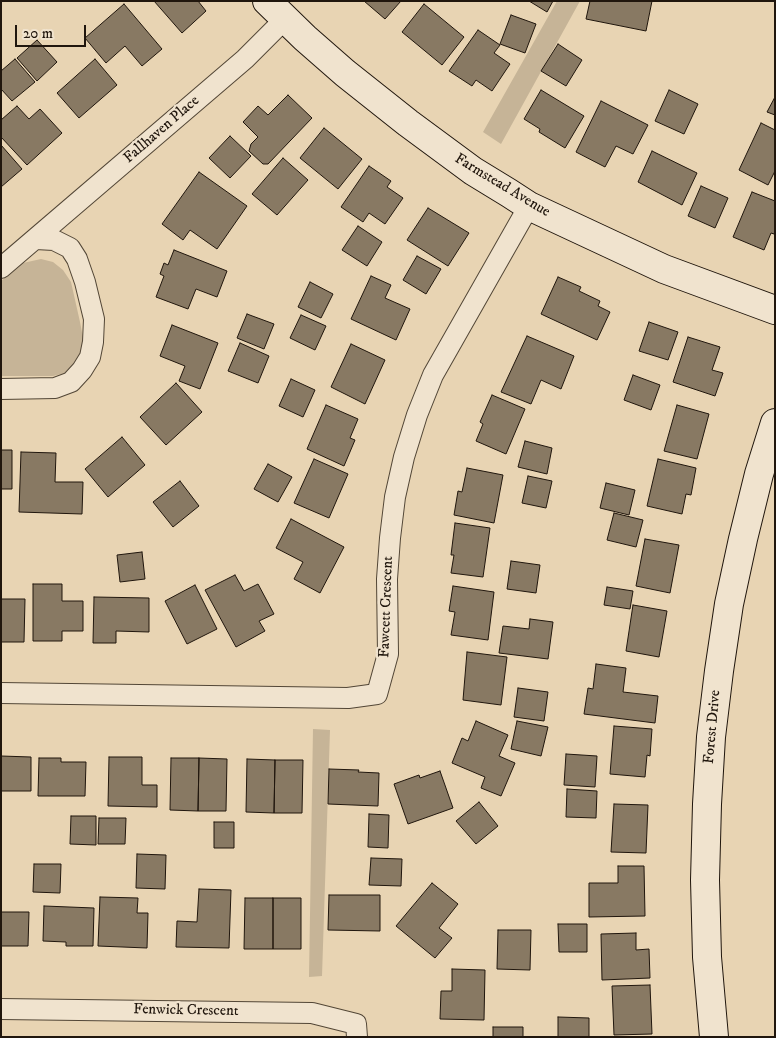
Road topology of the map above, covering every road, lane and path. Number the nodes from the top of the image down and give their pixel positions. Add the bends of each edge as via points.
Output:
1 (276, 10) edge
2 (529, 206) junction
3 (36, 239) junction
4 (1, 268) edge
5 (775, 310) edge
6 (1, 390) edge
7 (775, 423) edge
8 (1, 692) edge
9 (1, 1009) edge
10 (357, 1037) edge
11 (714, 1037) edge

1 - 2 street, Farmstead Avenue via 345,73 408,123 473,171
1 - 3 street, Fallhaven Place via 245,59
2 - 5 street, Farmstead Avenue via 664,269
2 - 8 street, Fawcett Crescent via 433,375 417,415 395,497 387,579 388,654 377,694 348,698
3 - 4 street, Fallhaven Place
3 - 6 street via 54,240 70,248 77,259 94,319 90,357 71,382 55,388
7 - 11 street, Forest Drive via 759,474 729,604 711,737 705,880
9 - 10 street, Fenwick Crescent via 312,1013 356,1024

